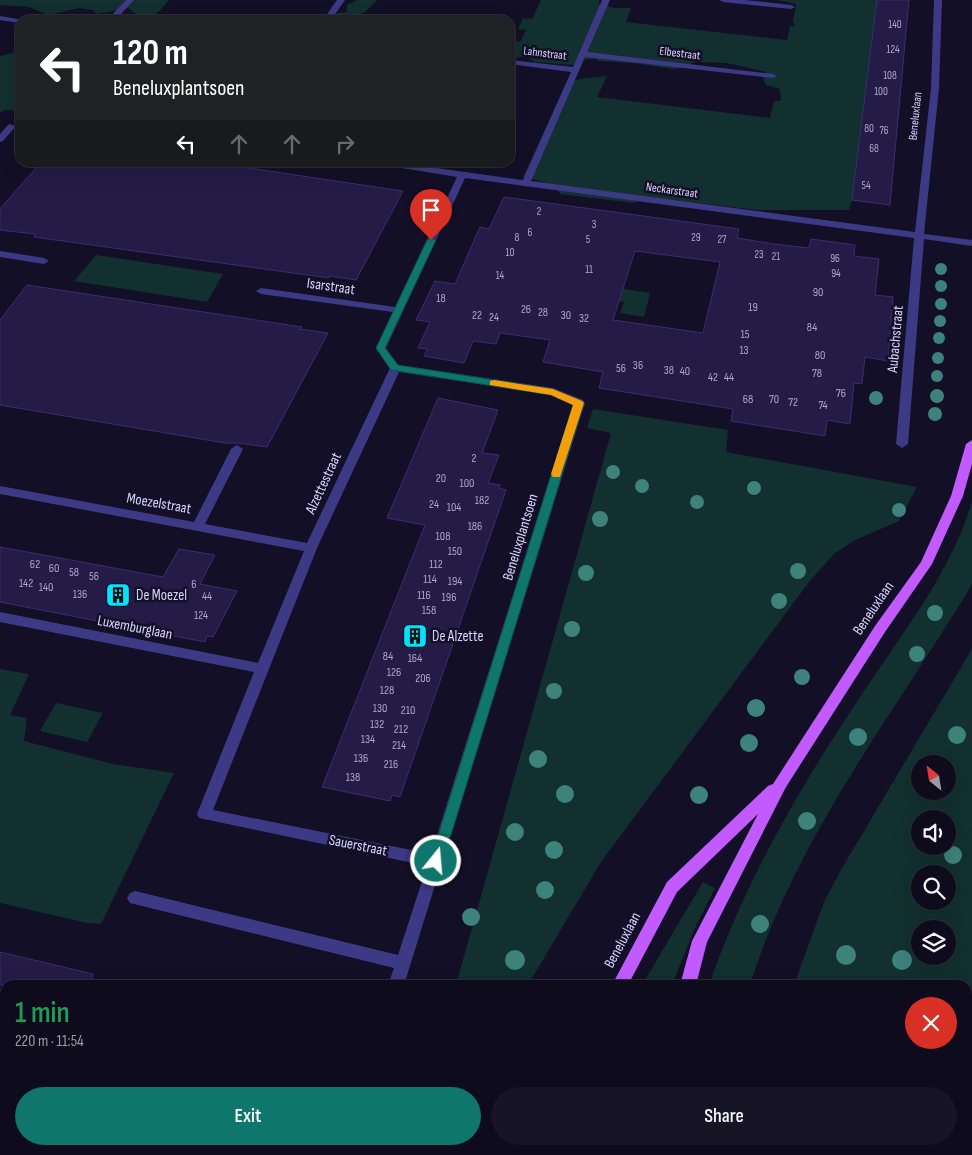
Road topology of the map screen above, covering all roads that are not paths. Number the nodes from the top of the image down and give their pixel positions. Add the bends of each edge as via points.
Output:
1 (130, 0) edge
2 (341, 0) edge
3 (606, 0) edge
4 (723, 0) edge
5 (938, 0) edge
6 (791, 7) dead end
7 (116, 15) edge
8 (330, 15) edge
9 (0, 18) edge
10 (15, 20) edge
11 (584, 54) junction
12 (515, 63) edge
13 (577, 70) junction
14 (774, 76) dead end
15 (12, 126) dead end
16 (0, 139) edge
17 (405, 167) edge
18 (462, 175) junction
19 (526, 183) junction
20 (919, 236) junction
21 (972, 243) edge
22 (0, 254) edge
23 (44, 261) dead end
24 (261, 291) dead end
25 (398, 310) junction
26 (395, 368) junction
27 (902, 444) dead end
28 (972, 444) edge
29 (237, 449) dead end
30 (0, 490) edge
31 (197, 527) junction
32 (311, 548) junction
33 (0, 617) edge
34 (263, 669) junction
35 (781, 783) junction
36 (204, 814) joint
37 (436, 861) junction
38 (135, 898) dead end
39 (402, 963) junction
40 (397, 980) edge
41 (623, 980) edge
42 (689, 980) edge

1 - 7 street
2 - 8 street
3 - 11 street
4 - 6 street
5 - 20 street, Beneluxlaan via 935,88
9 - 10 street
11 - 13 street
11 - 14 street, Elbestraat
12 - 13 street, Lahnstraat
13 - 19 street
15 - 16 street
17 - 18 street, Neckarstraat
18 - 19 street, Neckarstraat
18 - 25 street
19 - 20 street, Neckarstraat
20 - 21 street, Neckarstraat
20 - 27 street, Aubachstraat
22 - 23 street
24 - 25 street, Isarstraat
25 - 26 street via 380,348
26 - 32 street, Alzettestraat
26 - 37 street, Beneluxplantsoen via 553,392 579,403
28 - 35 main road, Beneluxlaan via 957,496 926,564
29 - 31 street
30 - 31 street, Moezelstraat
31 - 32 street, Moezelstraat
32 - 34 street, Alzettestraat
33 - 34 street, Luxemburglaan
34 - 36 street, Alzettestraat
35 - 41 main road, Beneluxlaan via 672,886
35 - 42 main road, Beneluxlaan via 700,941
36 - 37 street, Sauerstraat
37 - 39 street
38 - 39 street
39 - 40 street

